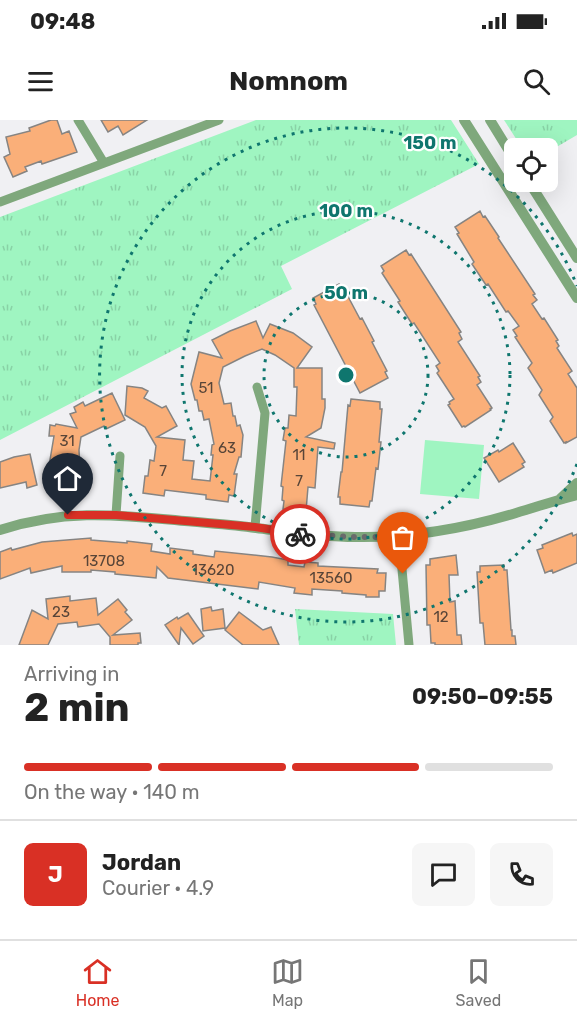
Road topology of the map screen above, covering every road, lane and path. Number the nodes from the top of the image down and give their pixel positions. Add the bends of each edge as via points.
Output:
1 (78, 120) edge
2 (219, 120) edge
3 (464, 120) edge
4 (490, 120) edge
5 (504, 143) edge
6 (104, 163) junction
7 (535, 192) edge
8 (0, 202) edge
9 (577, 258) edge
10 (577, 298) edge
11 (257, 387) dead end
12 (120, 456) dead end
13 (577, 483) edge
14 (577, 495) edge
15 (560, 499) junction
16 (116, 515) junction
17 (255, 527) junction
18 (0, 530) edge
19 (399, 537) junction
20 (409, 645) edge

1 - 6 street
2 - 6 street
3 - 10 street
4 - 5 street
6 - 8 street
7 - 9 street
11 - 17 street via 265,413
12 - 16 street
13 - 15 street
14 - 15 street
15 - 19 street via 458,528
16 - 17 street
16 - 18 street via 68,515
17 - 19 street via 353,537
19 - 20 street

